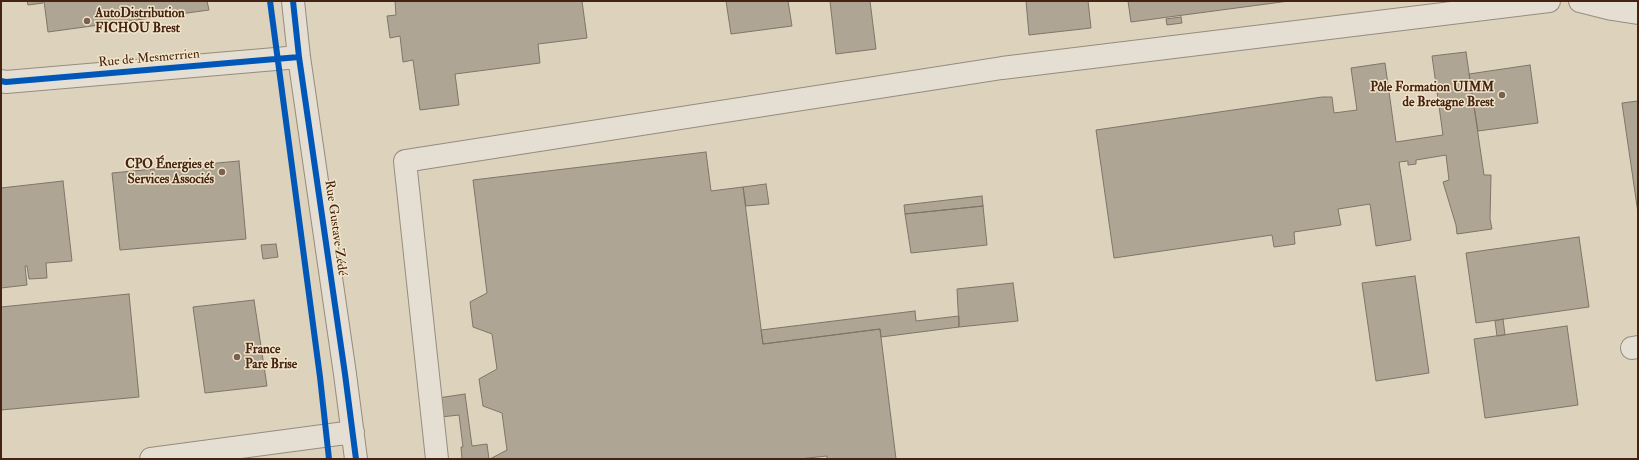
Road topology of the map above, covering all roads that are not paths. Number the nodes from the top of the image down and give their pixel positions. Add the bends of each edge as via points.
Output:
1 (293, 1) edge
2 (1549, 1) edge
3 (1580, 1) edge
4 (1638, 13) edge
5 (300, 57) junction
6 (1, 81) edge
7 (352, 432) junction
8 (151, 459) edge
9 (356, 459) edge
10 (437, 459) edge

1 - 5 street, Rue Gustave Zédé
2 - 10 street via 1002,68 405,161
3 - 4 street
5 - 6 street, Rue de Mesmerrien
5 - 7 street, Rue Gustave Zédé
7 - 8 street
7 - 9 street, Rue Gustave Zédé

